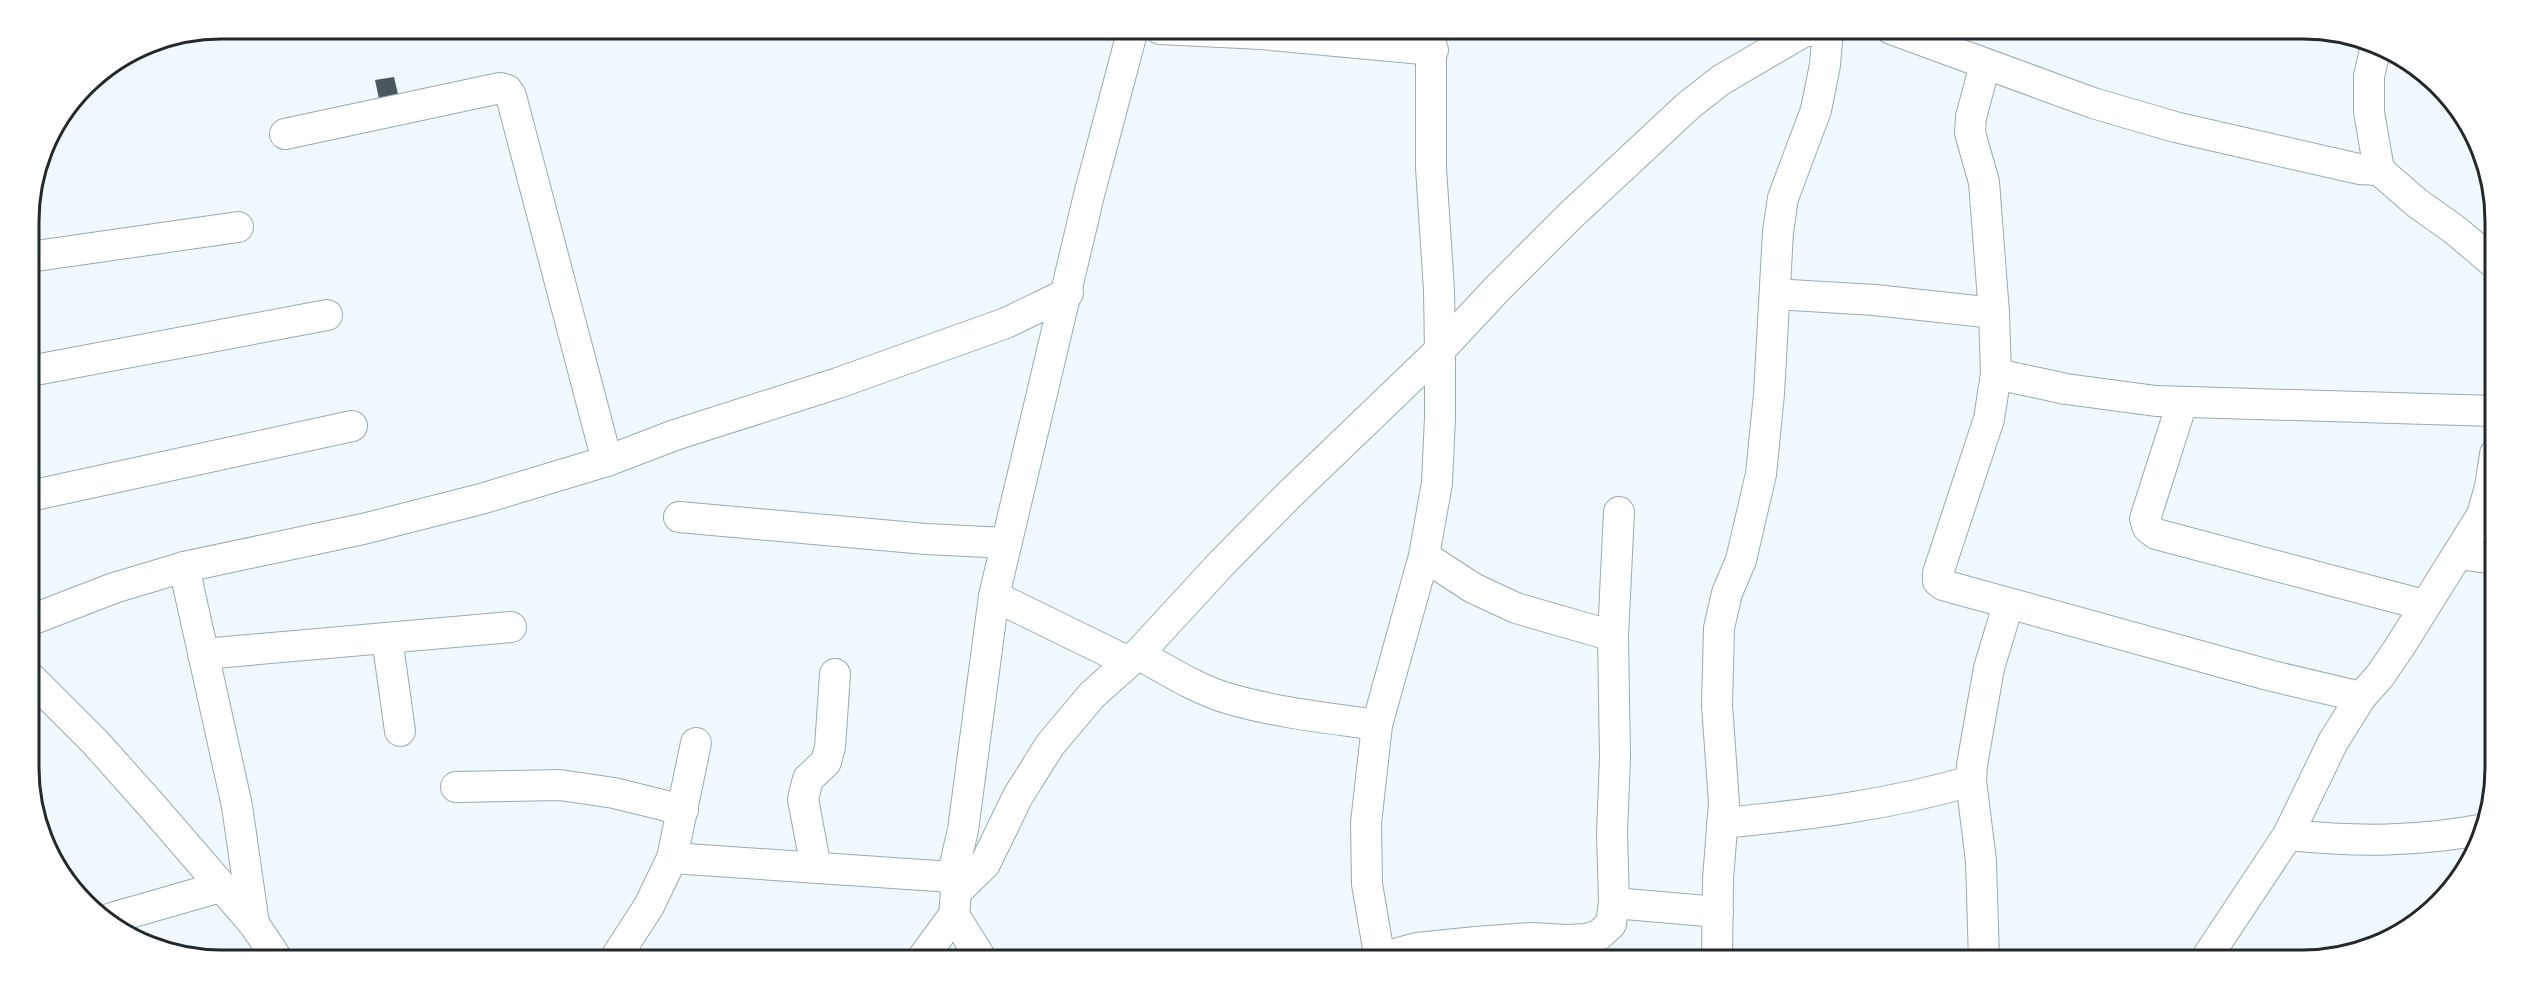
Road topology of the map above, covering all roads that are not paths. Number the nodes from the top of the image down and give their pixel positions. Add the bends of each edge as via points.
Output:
1 (1130, 39) edge
2 (1432, 39) edge
3 (1794, 39) edge
4 (1816, 39) edge
5 (1919, 39) edge
6 (2374, 54) edge
7 (1985, 65) junction
8 (285, 134) dead end
9 (2379, 170) junction
10 (238, 227) dead end
11 (39, 256) edge
12 (2485, 256) edge
13 (1068, 292) junction
14 (1775, 294) junction
15 (1994, 313) junction
16 (327, 315) dead end
17 (1440, 350) junction
18 (39, 369) edge
19 (1996, 374) junction
20 (2182, 403) junction
21 (2485, 411) edge
22 (352, 426) dead end
23 (608, 461) junction
24 (39, 494) edge
25 (2485, 504) edge
26 (1619, 512) dead end
27 (679, 517) dead end
28 (1006, 543) junction
29 (2458, 554) junction
30 (1424, 556) junction
31 (2485, 558) edge
32 (184, 567) junction
33 (994, 596) junction
34 (2008, 605) junction
35 (2424, 605) junction
36 (39, 617) edge
37 (511, 627) dead end
38 (1613, 636) junction
39 (387, 638) junction
40 (203, 654) junction
41 (1134, 658) junction
42 (835, 674) dead end
43 (39, 685) edge
44 (2361, 697) junction
45 (1377, 725) junction
46 (400, 731) dead end
47 (696, 743) dead end
48 (1971, 781) junction
49 (456, 787) dead end
50 (683, 810) junction
51 (1722, 823) junction
52 (2473, 831) edge
53 (2288, 835) junction
54 (672, 858) junction
55 (816, 868) junction
56 (220, 887) junction
57 (954, 894) junction
58 (1614, 903) junction
59 (1718, 912) junction
60 (117, 917) edge
61 (254, 924) junction
62 (271, 950) edge
63 (620, 950) edge
64 (926, 950) edge
65 (978, 950) edge
66 (1378, 950) edge
67 (1410, 950) edge
68 (1717, 950) edge
69 (1983, 950) edge
70 (2212, 950) edge

1 - 13 street
2 - 17 street via 1431,168
3 - 17 street via 1721,80 1689,105 1571,215
4 - 14 street via 1825,65 1816,110 1784,198
5 - 7 street
6 - 9 street via 2369,76 2369,112
7 - 9 street via 2175,127 2359,169
7 - 15 street via 1970,133 1984,182
8 - 23 street via 500,88 507,90
9 - 12 street
10 - 11 street
13 - 23 street via 1006,323
13 - 28 street
14 - 15 street
14 - 51 street via 1761,474 1741,560 1727,593 1719,628
15 - 19 street
16 - 18 street
17 - 30 street via 1437,483
17 - 41 street via 1288,496
19 - 20 street via 2124,398
19 - 34 street via 1989,419 1938,581
20 - 21 street
20 - 35 street via 2145,519 2148,528 2199,547
22 - 24 street
23 - 32 street via 363,529
25 - 29 street
26 - 38 street
27 - 28 street
28 - 33 street
29 - 31 street
29 - 35 street
30 - 38 street via 1473,588 1516,608
30 - 45 street
32 - 36 street
32 - 40 street
33 - 41 street
33 - 57 street
34 - 44 street
34 - 48 street via 1989,668
35 - 44 street via 2379,677
37 - 39 street
38 - 58 street
39 - 40 street
39 - 46 street
40 - 61 street via 237,806
41 - 45 street via 1228,699
41 - 57 street via 1092,695 1050,745 1018,796 985,864
42 - 55 street via 830,747 826,762 808,779 803,799
43 - 56 street via 102,750
44 - 53 street via 2333,742
45 - 66 street via 1366,823 1367,884
47 - 50 street
48 - 51 street via 1856,808
48 - 69 street via 1981,861
49 - 50 street via 560,785
50 - 54 street
51 - 59 street
52 - 53 street via 2439,838 2362,841
53 - 70 street
54 - 55 street
54 - 63 street via 649,906
55 - 57 street
56 - 60 street
56 - 61 street
57 - 64 street
57 - 65 street
58 - 59 street
58 - 67 street via 1611,924 1599,936 1587,939 1531,938
59 - 68 street
61 - 62 street

